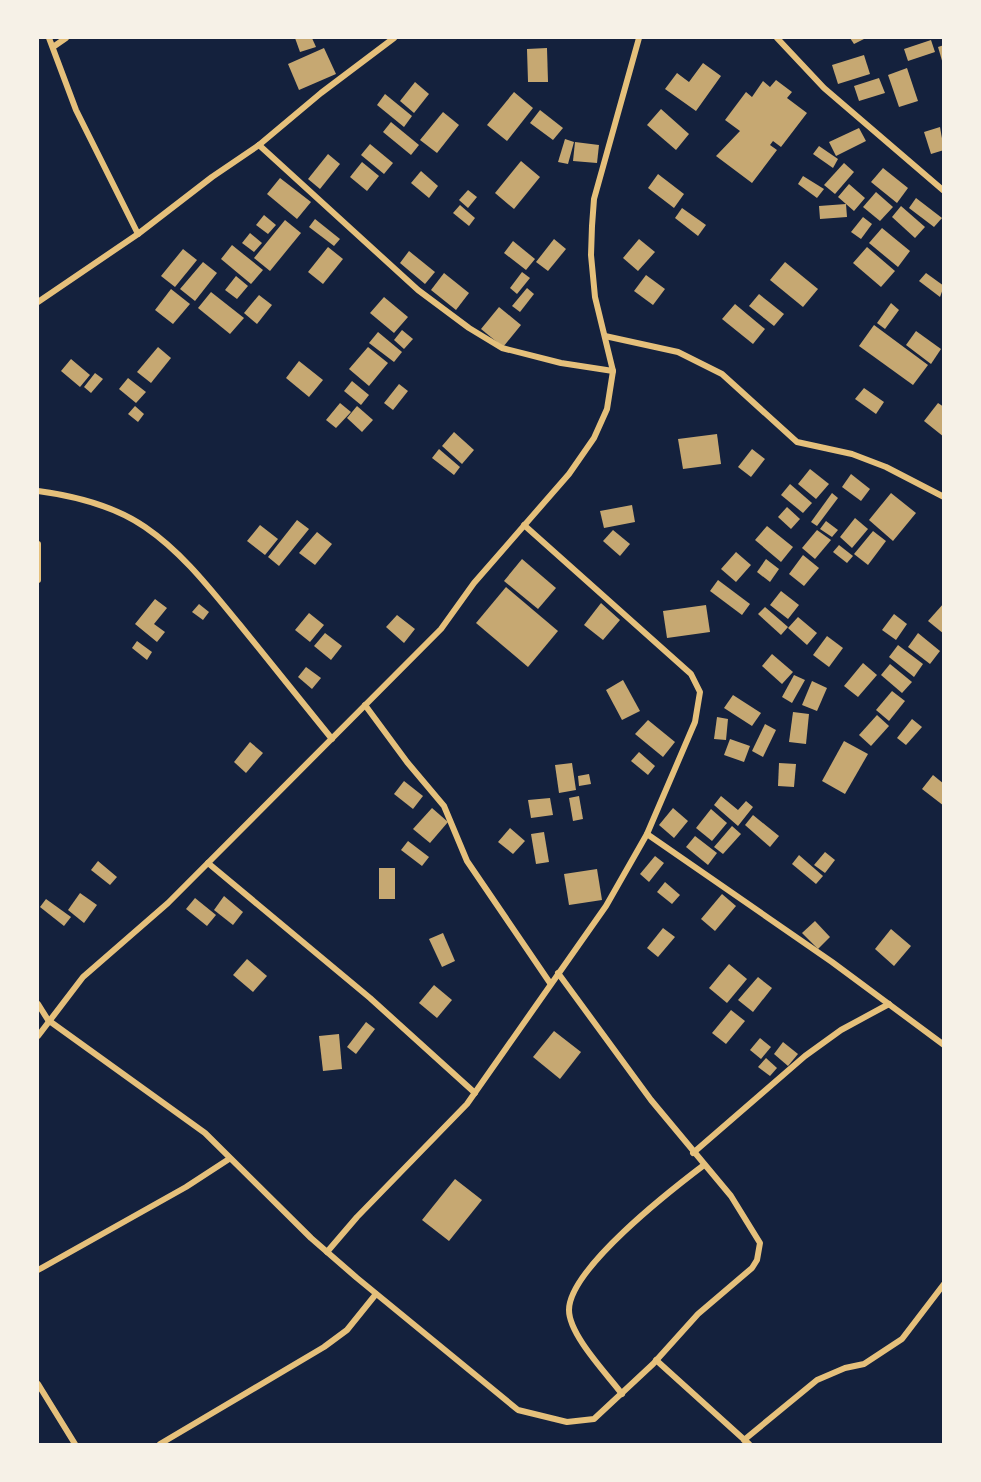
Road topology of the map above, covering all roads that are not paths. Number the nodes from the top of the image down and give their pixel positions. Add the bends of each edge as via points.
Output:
1 (49, 38) edge
2 (66, 38) edge
3 (394, 38) edge
4 (639, 38) edge
5 (777, 38) edge
6 (53, 47) junction
7 (260, 145) junction
8 (944, 191) edge
9 (138, 234) junction
10 (38, 302) edge
11 (605, 336) junction
12 (613, 372) junction
13 (38, 490) edge
14 (944, 497) edge
15 (524, 525) junction
16 (38, 544) edge
17 (38, 580) edge
18 (365, 705) junction
19 (332, 739) junction
20 (647, 834) junction
21 (208, 863) junction
22 (558, 973) junction
23 (550, 983) junction
24 (38, 1004) edge
25 (889, 1004) junction
26 (48, 1020) junction
27 (38, 1036) edge
28 (944, 1045) edge
29 (475, 1093) junction
30 (693, 1153) junction
31 (229, 1159) junction
32 (704, 1165) junction
33 (327, 1252) junction
34 (38, 1270) edge
35 (944, 1284) edge
36 (376, 1294) junction
37 (656, 1360) junction
38 (38, 1384) edge
39 (622, 1394) junction
40 (746, 1442) edge
41 (75, 1444) edge
42 (160, 1444) edge

1 - 6 street
2 - 6 street
3 - 7 street
4 - 11 street via 594,199 591,255 595,297
5 - 8 street via 824,88
6 - 9 street via 76,110
7 - 9 street
7 - 12 street via 418,290 468,328 502,348
9 - 10 street
11 - 12 street
11 - 14 street via 678,352 722,374 797,442 852,454
12 - 15 street via 607,409 594,438 569,474
13 - 19 street via 74,496 113,510 172,548 207,585
15 - 18 street via 441,629
15 - 20 street via 684,667 700,692 695,722
16 - 17 street
18 - 19 street
18 - 23 street via 444,806 480,884
19 - 21 street
20 - 22 street via 606,906
20 - 25 street
21 - 26 street via 83,977
21 - 29 street via 370,998
22 - 23 street
22 - 30 street
23 - 29 street
24 - 26 street
25 - 28 street
25 - 30 street via 841,1030 806,1056
26 - 27 street
26 - 31 street via 205,1133
29 - 33 street
30 - 32 street
31 - 33 street
31 - 34 street
32 - 37 street via 745,1214 760,1243 759,1253 752,1268 698,1314
32 - 39 street via 671,1190 587,1269 573,1294 569,1310 573,1326
33 - 36 street
35 - 40 street via 902,1339 864,1364 817,1380
36 - 39 street via 518,1410 567,1422 594,1419
36 - 42 street via 347,1330 324,1347
37 - 39 street
37 - 40 street
38 - 41 street

